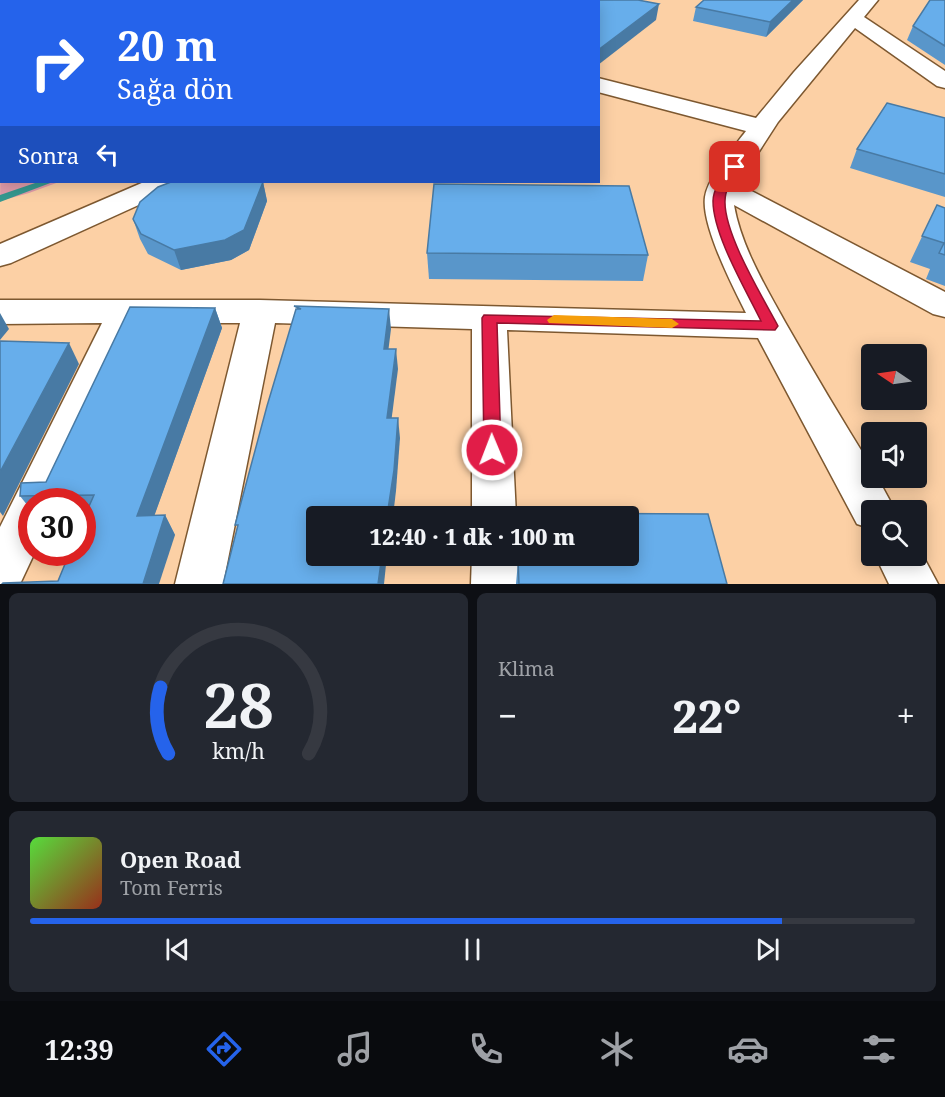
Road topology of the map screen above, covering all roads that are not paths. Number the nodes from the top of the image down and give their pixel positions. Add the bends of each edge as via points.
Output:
1 (861, 9) edge
2 (945, 81) edge
3 (600, 86) edge
4 (761, 127) junction
5 (164, 183) edge
6 (722, 187) junction
7 (0, 256) edge
8 (945, 306) edge
9 (125, 311) junction
10 (260, 311) junction
11 (0, 312) edge
12 (489, 318) junction
13 (770, 326) junction
14 (41, 488) edge
15 (867, 500) edge
16 (494, 506) edge
17 (18, 538) edge
18 (495, 566) edge
19 (904, 566) edge
20 (0, 575) edge
21 (199, 584) edge
22 (495, 584) edge
23 (914, 584) edge

1 - 2 street
1 - 4 street
3 - 4 street
4 - 6 street
5 - 7 street
6 - 8 street
6 - 13 street via 719,201 727,236
9 - 10 street
9 - 11 street
9 - 14 street
10 - 12 street
10 - 21 street
12 - 13 street
12 - 16 street
13 - 15 street
17 - 20 street
18 - 22 street
19 - 23 street

